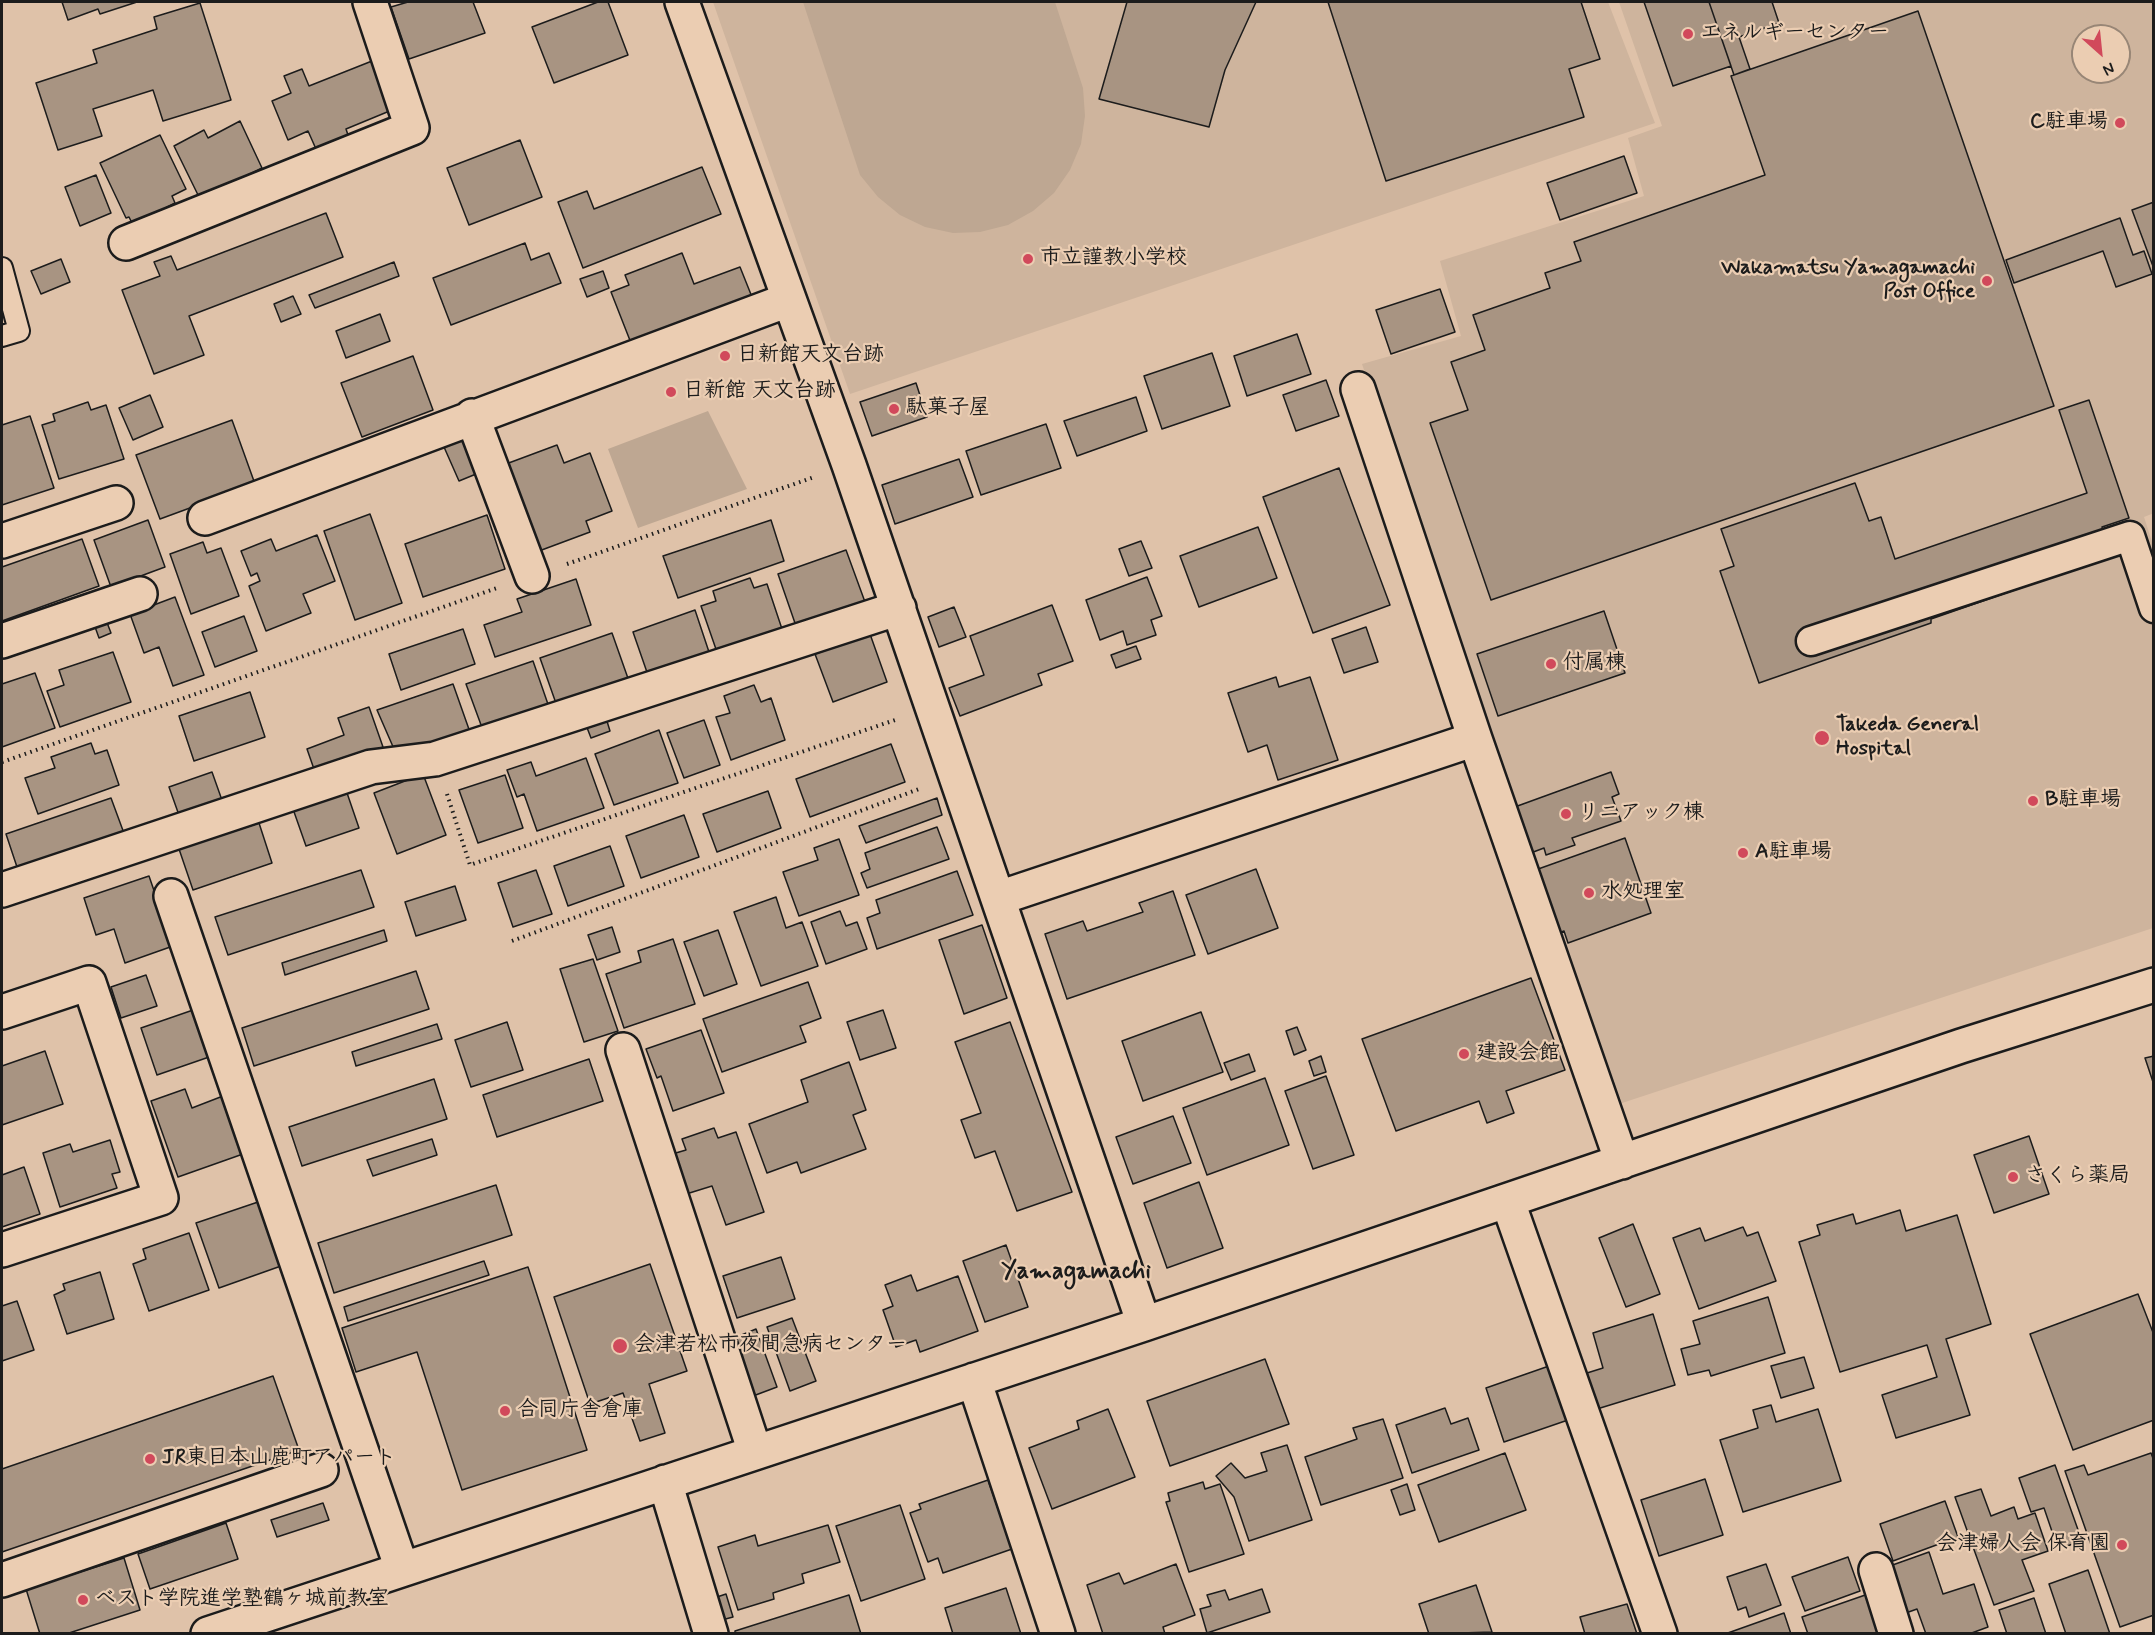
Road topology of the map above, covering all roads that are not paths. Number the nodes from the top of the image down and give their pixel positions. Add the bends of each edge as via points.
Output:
1 (370, 2) edge
2 (682, 2) edge
3 (126, 243) dead end
4 (2, 268) edge
5 (788, 300) junction
6 (2, 336) edge
7 (1358, 388) dead end
8 (472, 416) junction
9 (116, 503) dead end
10 (205, 518) dead end
11 (2, 541) edge
12 (532, 576) road end
13 (140, 594) dead end
14 (899, 608) junction
15 (2154, 608) edge
16 (2, 641) edge
17 (1811, 641) dead end
18 (1474, 740) junction
19 (2, 890) edge
20 (171, 896) dead end
21 (999, 898) junction
22 (2154, 985) edge
23 (2, 1012) edge
24 (622, 1050) dead end
25 (1622, 1162) junction
26 (1508, 1202) junction
27 (2, 1250) edge
28 (1144, 1324) junction
29 (974, 1380) junction
30 (755, 1452) junction
31 (321, 1470) dead end
32 (665, 1482) junction
33 (402, 1569) junction
34 (1876, 1570) dead end
35 (2, 1580) edge
36 (210, 1633) edge
37 (711, 1634) edge
38 (1058, 1634) edge
39 (1660, 1634) edge
40 (1896, 1634) edge

1 - 3 street via 412,128
2 - 5 street
4 - 6 lane via 19,331
5 - 8 street
5 - 14 street
7 - 18 street
8 - 10 street
8 - 12 street
9 - 11 street
13 - 16 street
14 - 19 street via 435,759 371,767
14 - 21 street
15 - 17 street via 2130,536
18 - 21 street
18 - 25 street
20 - 33 street
21 - 28 street
22 - 25 street via 1961,1046
23 - 27 street via 88,983 161,1198
24 - 30 street
25 - 26 street
26 - 28 street
26 - 39 street
28 - 29 street
29 - 30 street
29 - 38 street
30 - 32 street
31 - 35 street
32 - 33 street
32 - 37 street
33 - 36 street
34 - 40 street

